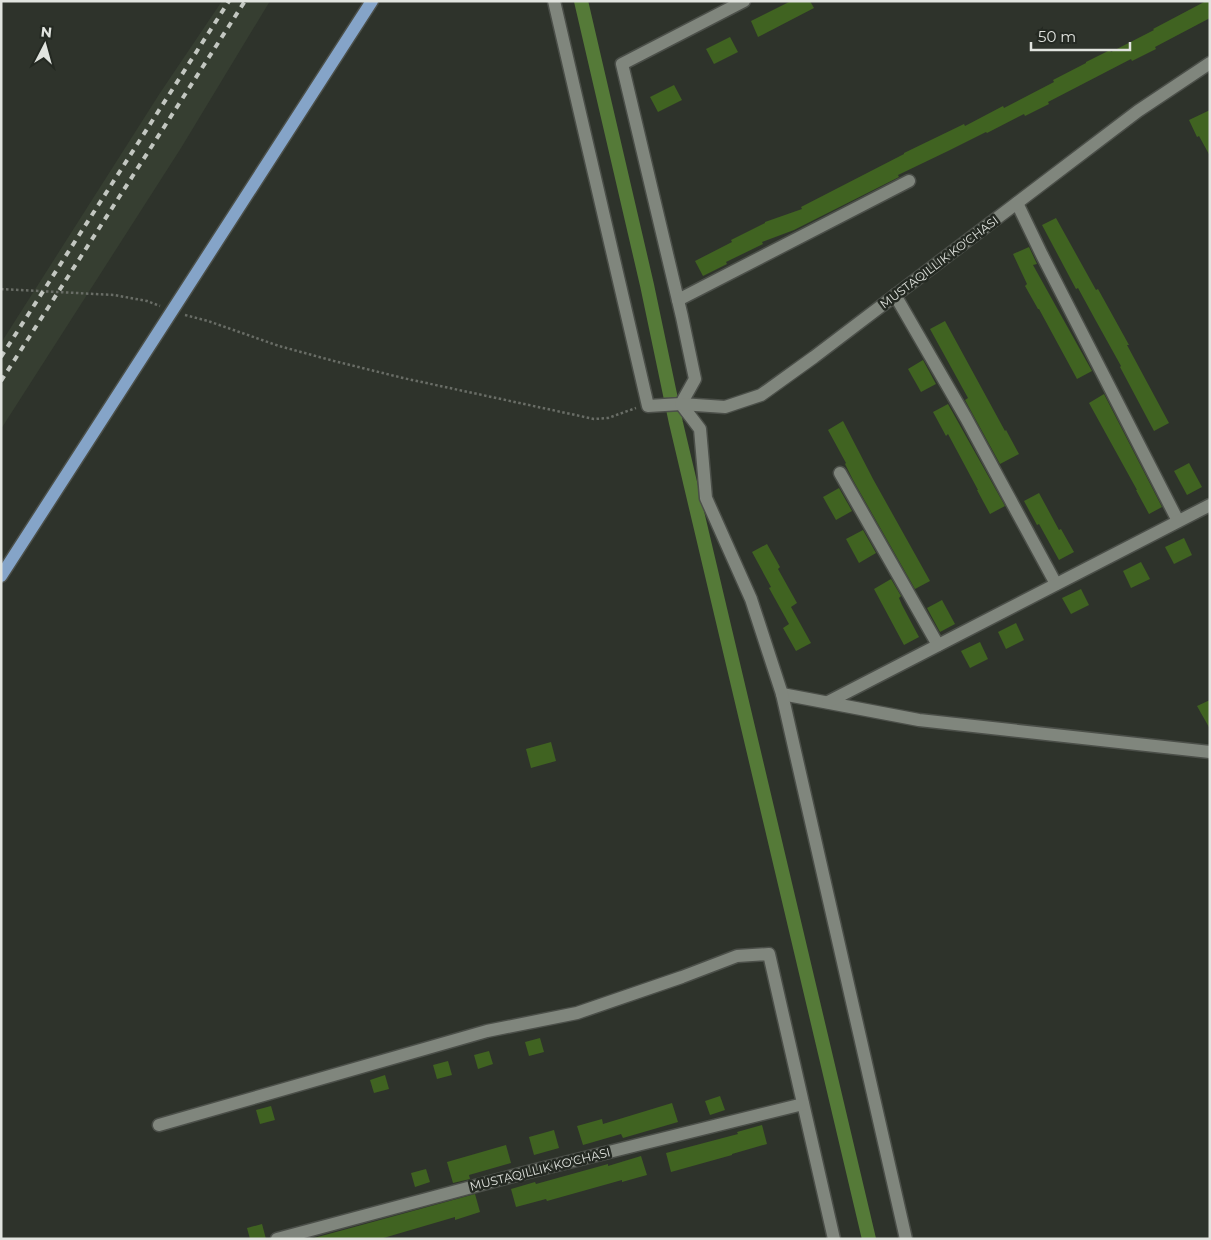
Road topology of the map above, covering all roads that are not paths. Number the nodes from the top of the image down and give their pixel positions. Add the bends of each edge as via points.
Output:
1 (372, 1) edge
2 (554, 1) edge
3 (744, 1) edge
4 (1210, 63) edge
5 (909, 181) dead end
6 (1017, 203) junction
7 (895, 295) junction
8 (678, 300) junction
9 (681, 404) junction
10 (840, 473) dead end
11 (1210, 505) edge
12 (1178, 521) junction
13 (1, 576) edge
14 (1056, 584) junction
15 (938, 645) junction
16 (782, 694) junction
17 (828, 702) junction
18 (1210, 752) edge
19 (803, 1104) junction
20 (159, 1125) dead end
21 (277, 1239) edge
22 (834, 1239) edge
23 (906, 1239) edge

1 - 13 main road
2 - 9 street, MUSTAQILLIK KO'CHASI via 648,406
3 - 8 street via 622,64
4 - 6 street, MUSTAQILLIK KO'CHASI via 1138,110
5 - 8 street
6 - 7 street, MUSTAQILLIK KO'CHASI
6 - 12 street
7 - 9 street, MUSTAQILLIK KO'CHASI via 761,395 725,407
7 - 14 street
8 - 9 street via 695,379
9 - 16 street via 700,429 706,498 751,599
10 - 15 street
11 - 12 street
12 - 14 street
14 - 15 street
15 - 17 street
16 - 17 street
16 - 23 street
17 - 18 street via 919,720
19 - 20 street via 769,954 737,956 577,1013 487,1031
19 - 21 street, MUSTAQILLIK KO'CHASI via 520,1174
19 - 22 street

